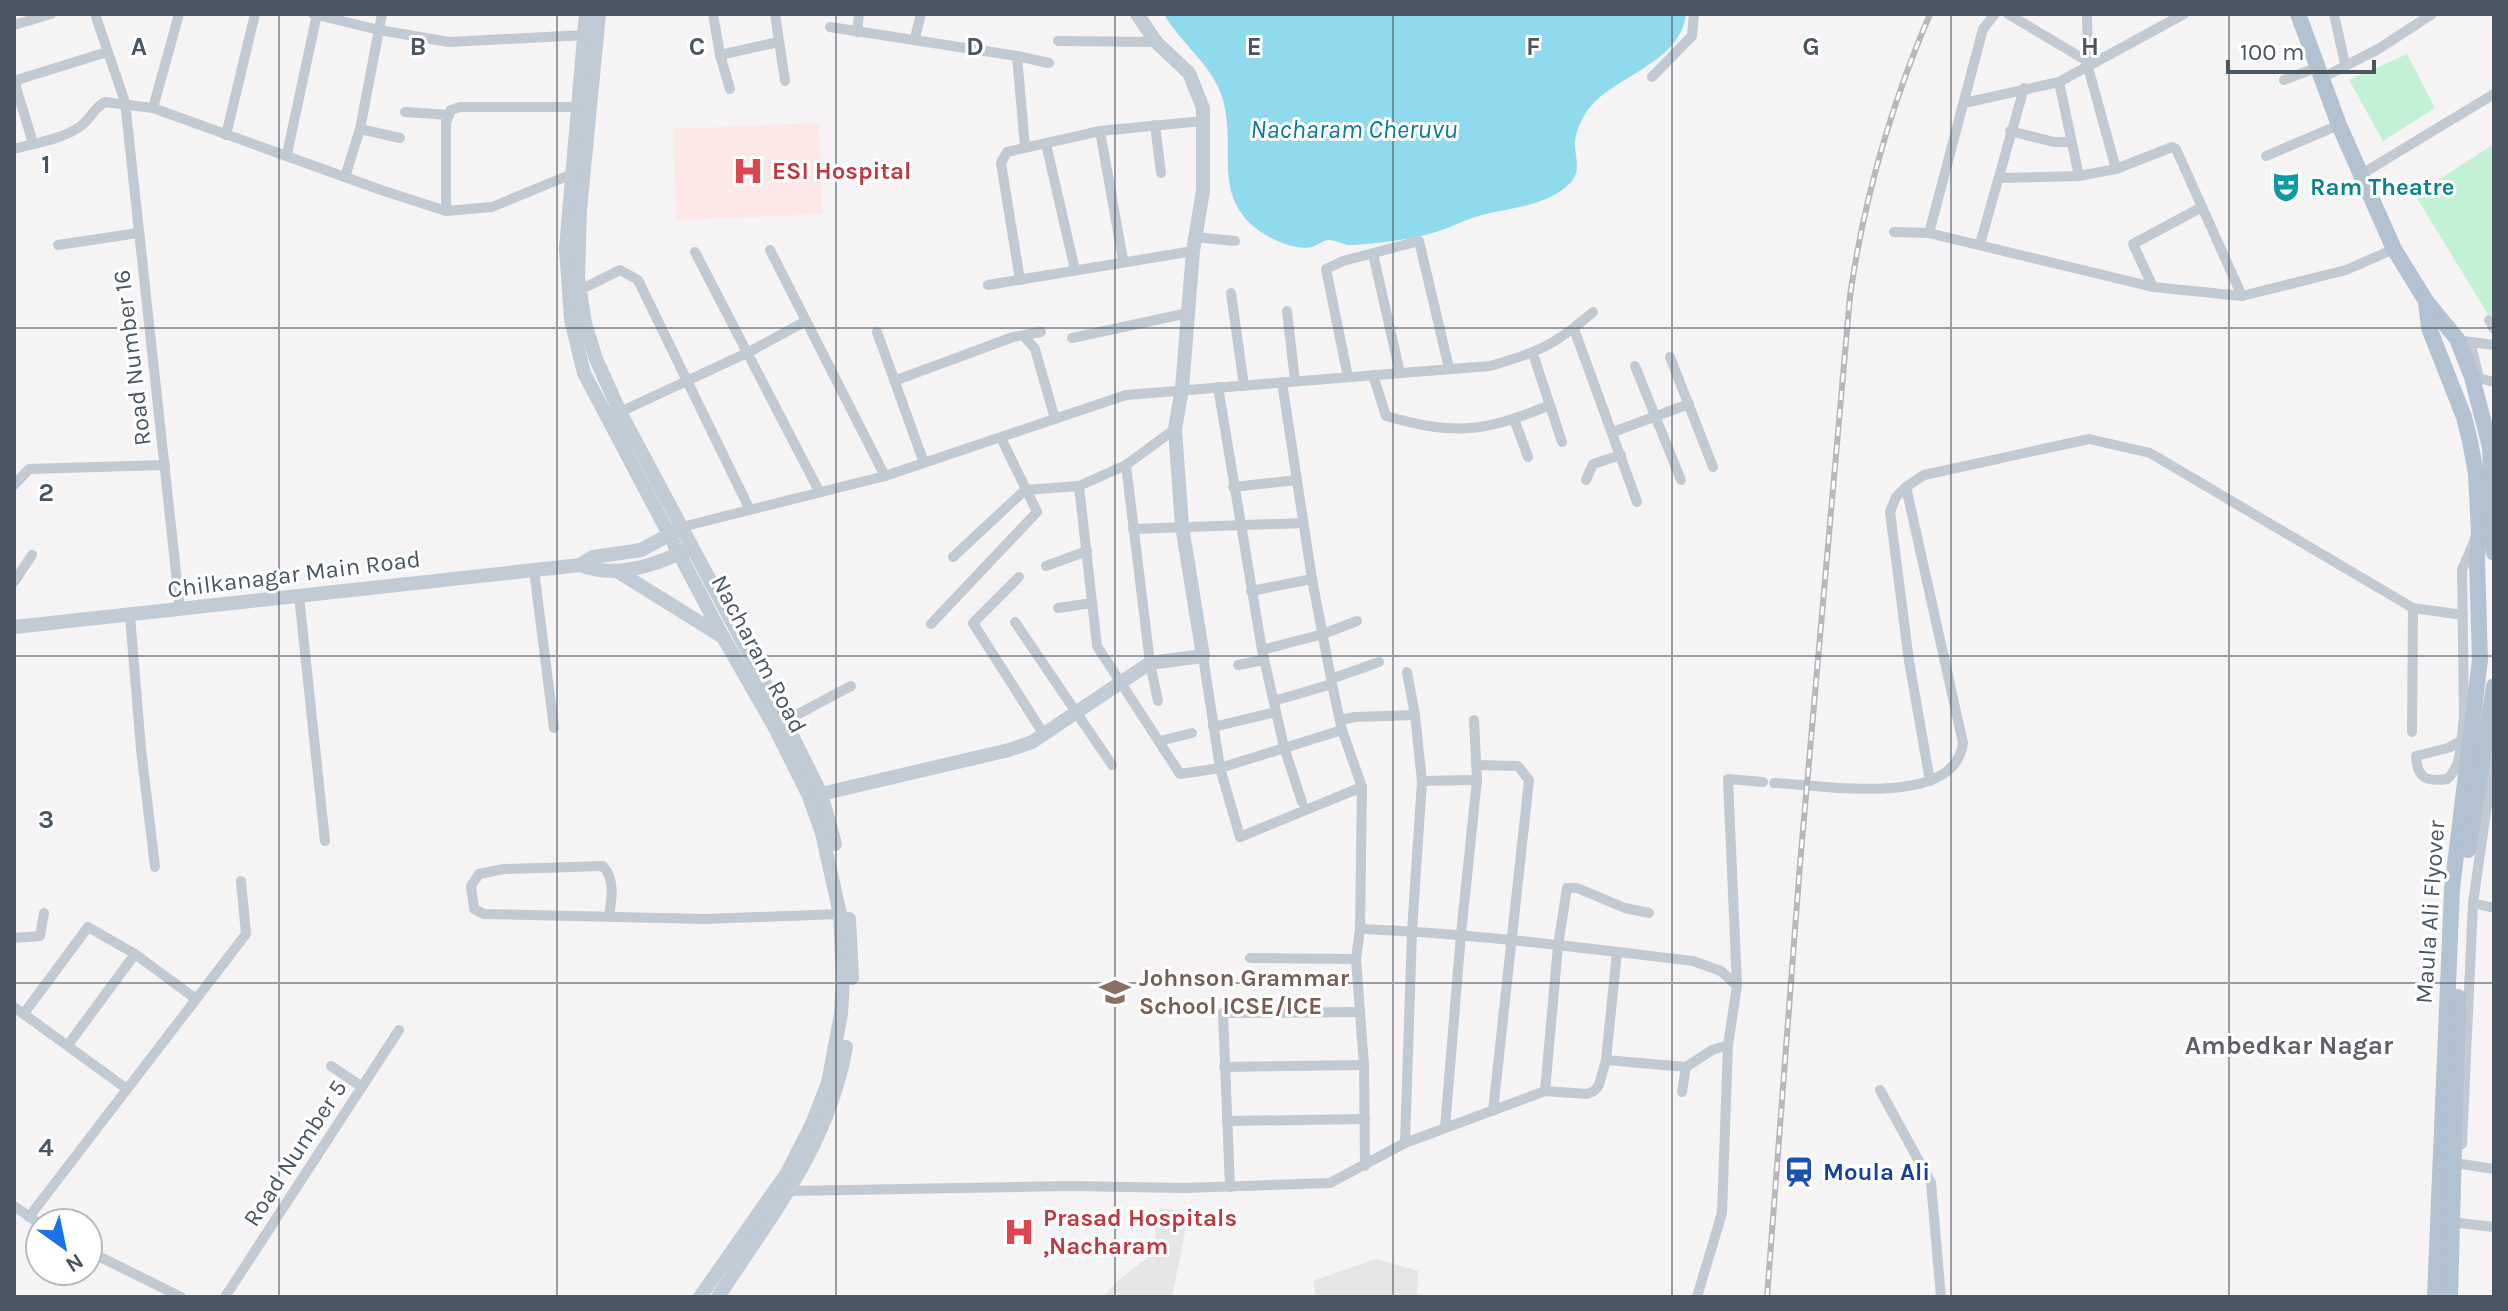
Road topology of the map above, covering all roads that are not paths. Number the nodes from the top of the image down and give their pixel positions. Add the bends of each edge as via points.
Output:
1 (51, 14) edge
2 (95, 14) edge
3 (179, 14) edge
4 (255, 14) edge
5 (315, 14) edge
6 (382, 14) edge
7 (586, 14) edge
8 (599, 14) edge
9 (713, 14) edge
10 (775, 14) edge
11 (859, 14) edge
12 (921, 14) edge
13 (1137, 14) edge
14 (1694, 14) edge
15 (1995, 14) edge
16 (2008, 14) edge
17 (2087, 14) edge
18 (2184, 14) edge
19 (2298, 14) edge
20 (2334, 14) edge
21 (2432, 14) edge
22 (14, 25) edge
23 (830, 27) dead end
24 (379, 30) junction
25 (857, 32) junction
26 (585, 35) junction
27 (915, 38) junction
28 (1058, 41) dead end
29 (778, 42) junction
30 (1156, 42) junction
31 (107, 52) junction
32 (720, 55) junction
33 (1017, 56) junction
34 (1049, 63) dead end
35 (2087, 64) junction
36 (2345, 64) junction
37 (2320, 73) junction
38 (1652, 77) dead end
39 (2284, 80) dead end
40 (785, 81) dead end
41 (2059, 82) junction
42 (2024, 88) junction
43 (730, 89) dead end
44 (2494, 94) edge
45 (125, 102) junction
46 (1964, 103) junction
47 (583, 107) junction
48 (153, 108) junction
49 (405, 112) dead end
50 (449, 115) junction
51 (1203, 121) junction
52 (1155, 125) junction
53 (2339, 125) junction
54 (360, 129) junction
55 (1100, 131) junction
56 (2010, 131) junction
57 (226, 135) junction
58 (400, 138) dead end
59 (2072, 142) junction
60 (33, 143) junction
61 (1046, 144) junction
62 (1025, 147) junction
63 (14, 149) edge
64 (287, 154) junction
65 (2266, 156) dead end
66 (2116, 169) junction
67 (1161, 173) dead end
68 (572, 174) junction
69 (2360, 175) junction
70 (2079, 176) junction
71 (345, 177) junction
72 (2000, 178) junction
73 (2202, 207) junction
74 (446, 211) junction
75 (1894, 232) dead end
76 (138, 233) junction
77 (1929, 233) junction
78 (1235, 241) dead end
79 (1194, 244) junction
80 (1980, 244) junction
81 (58, 245) dead end
82 (2394, 249) junction
83 (770, 250) dead end
84 (695, 252) dead end
85 (1373, 254) junction
86 (1123, 260) junction
87 (1075, 270) junction
88 (1020, 280) junction
89 (988, 285) dead end
90 (2153, 287) junction
91 (580, 290) junction
92 (1231, 293) dead end
93 (2242, 296) junction
94 (2426, 301) junction
95 (1287, 311) dead end
96 (1593, 312) dead end
97 (1188, 313) junction
98 (806, 321) junction
99 (1574, 329) junction
100 (877, 332) dead end
101 (1041, 332) dead end
102 (1025, 337) junction
103 (1072, 338) dead end
104 (2463, 340) junction
105 (2494, 345) edge
106 (749, 352) junction
107 (1533, 354) junction
108 (1670, 357) dead end
109 (1635, 366) dead end
110 (1449, 368) junction
111 (1400, 373) junction
112 (1373, 375) junction
113 (1348, 377) junction
114 (2476, 377) junction
115 (688, 380) junction
116 (894, 381) junction
117 (1295, 381) junction
118 (1282, 382) junction
119 (2494, 382) edge
120 (1244, 386) junction
121 (1218, 387) junction
122 (1182, 389) junction
123 (1689, 404) junction
124 (1550, 405) junction
125 (2482, 411) junction
126 (620, 412) junction
127 (1656, 416) junction
128 (2464, 417) junction
129 (1055, 419) junction
130 (1514, 419) junction
131 (1175, 429) junction
132 (1613, 432) junction
133 (1001, 438) junction
134 (1562, 442) dead end
135 (1621, 455) junction
136 (1528, 457) dead end
137 (924, 463) junction
138 (165, 465) junction
139 (1126, 465) junction
140 (1713, 467) dead end
141 (885, 476) junction
142 (1297, 480) junction
143 (1586, 480) dead end
144 (1681, 480) dead end
145 (14, 485) edge
146 (1079, 486) junction
147 (1233, 487) junction
148 (1906, 487) junction
149 (1025, 490) junction
150 (819, 491) junction
151 (2485, 496) edge
152 (1637, 502) dead end
153 (749, 508) junction
154 (1303, 523) junction
155 (1242, 525) junction
156 (1182, 526) junction
157 (2489, 528) edge
158 (1133, 529) junction
159 (676, 531) junction
160 (686, 550) junction
161 (1087, 551) junction
162 (2494, 553) edge
163 (32, 555) dead end
164 (953, 557) dead end
165 (580, 565) junction
166 (1046, 566) dead end
167 (534, 570) junction
168 (617, 571) junction
169 (1019, 577) dead end
170 (1312, 579) junction
171 (14, 582) edge
172 (1251, 591) junction
173 (299, 596) junction
174 (1092, 603) junction
175 (1058, 608) dead end
176 (2413, 608) junction
177 (180, 609) junction
178 (2463, 615) junction
179 (130, 616) junction
180 (1357, 621) dead end
181 (1015, 622) dead end
182 (931, 624) dead end
183 (14, 627) edge
184 (1323, 634) junction
185 (723, 637) junction
186 (1263, 655) junction
187 (1203, 656) junction
188 (1379, 662) dead end
189 (1150, 663) junction
190 (1238, 665) dead end
191 (1407, 672) dead end
192 (1122, 682) junction
193 (1331, 682) junction
194 (851, 686) dead end
195 (2494, 686) edge
196 (1158, 701) dead end
197 (1275, 707) junction
198 (1075, 713) junction
199 (1415, 715) junction
200 (1474, 720) dead end
201 (785, 721) junction
202 (1341, 725) junction
203 (1213, 727) junction
204 (554, 728) dead end
205 (2412, 732) dead end
206 (1043, 733) junction
207 (1192, 733) dead end
208 (1160, 741) junction
209 (2461, 741) junction
210 (1284, 747) junction
211 (2494, 756) edge
212 (1112, 765) dead end
213 (1477, 765) junction
214 (1220, 768) junction
215 (1477, 780) junction
216 (1422, 781) junction
217 (1930, 781) junction
218 (1362, 787) junction
219 (821, 794) junction
220 (1302, 802) dead end
221 (325, 841) dead end
222 (155, 867) dead end
223 (241, 881) dead end
224 (2473, 903) junction
225 (2494, 908) edge
226 (44, 913) dead end
227 (1649, 913) dead end
228 (840, 914) junction
229 (609, 915) junction
230 (1360, 929) junction
231 (1412, 931) junction
232 (1461, 934) junction
233 (14, 938) edge
234 (1510, 942) junction
235 (1558, 946) junction
236 (1617, 952) junction
237 (135, 954) junction
238 (1250, 958) dead end
239 (1356, 959) junction
240 (1737, 986) junction
241 (196, 999) junction
242 (14, 1007) edge
243 (25, 1012) junction
244 (1360, 1012) junction
245 (399, 1030) dead end
246 (68, 1045) junction
247 (1728, 1045) junction
248 (1606, 1060) junction
249 (1364, 1065) junction
250 (331, 1066) dead end
251 (1224, 1067) junction
252 (1686, 1067) junction
253 (362, 1087) junction
254 (127, 1089) junction
255 (1880, 1090) dead end
256 (1545, 1091) junction
257 (1682, 1092) dead end
258 (1493, 1111) junction
259 (1365, 1119) junction
260 (1227, 1121) junction
261 (1445, 1128) junction
262 (1405, 1143) junction
263 (2461, 1164) junction
264 (1365, 1166) junction
265 (2494, 1169) edge
266 (1230, 1187) junction
267 (784, 1188) junction
268 (37, 1207) edge
269 (2494, 1220) edge
270 (2459, 1223) junction
271 (2494, 1227) edge
272 (104, 1259) edge
273 (181, 1297) edge
274 (225, 1297) edge
275 (700, 1297) edge
276 (718, 1297) edge
277 (1697, 1297) edge
278 (1941, 1297) edge
279 (2435, 1297) edge
280 (2450, 1297) edge
281 (2456, 1297) edge

1 - 22 street
2 - 31 street, Road Number 16
3 - 48 street
4 - 57 street
5 - 24 street
5 - 64 street
6 - 24 street
7 - 26 main road, Nacharam Road
8 - 47 main road, Nacharam Road
9 - 32 street
10 - 29 street
11 - 25 street
12 - 27 street
13 - 30 main road
14 - 38 street via 1692,36
15 - 46 street via 1983,29
16 - 35 street
17 - 35 street
18 - 35 street
19 - 37 main road
20 - 36 street
21 - 36 street
23 - 25 street
24 - 26 street via 449,42
24 - 54 street
25 - 27 street
26 - 47 main road, Nacharam Road
27 - 33 street
28 - 30 street
29 - 32 street
29 - 40 street
30 - 51 main road via 1189,73
31 - 45 street, Road Number 16
31 - 60 street via 15,84
32 - 43 street
33 - 34 street
33 - 62 street
35 - 41 street
35 - 66 street
36 - 37 street
37 - 39 street
37 - 53 main road
41 - 42 street
41 - 59 street
42 - 46 street
42 - 56 street
44 - 69 street
45 - 48 street
45 - 60 street via 105,102 74,130
45 - 76 street, Road Number 16
46 - 77 street
47 - 50 street via 460,107
47 - 68 main road, Nacharam Road
47 - 91 main road, Nacharam Road
48 - 57 street
49 - 50 street
50 - 74 street
51 - 52 street
51 - 79 main road via 1203,191
52 - 55 street
52 - 67 street
53 - 65 street
53 - 69 main road
54 - 58 street
54 - 71 street
55 - 61 street
55 - 86 street
56 - 59 street
56 - 72 street
57 - 64 street
59 - 70 street
60 - 63 street
61 - 62 street
61 - 87 street
62 - 88 street via 1007,152 1001,163
64 - 71 street
66 - 70 street
66 - 73 street via 2172,147
68 - 74 street via 492,207
68 - 159 main road, Nacharam Road via 566,276 584,373
69 - 82 main road
70 - 72 street
71 - 74 street
72 - 80 street
73 - 90 street via 2133,244
73 - 93 street
75 - 77 street
76 - 81 street
76 - 138 street, Road Number 16
77 - 80 street
78 - 79 street
79 - 86 street
79 - 97 main road
80 - 90 street
82 - 93 street via 2346,270
82 - 94 main road
83 - 98 street
84 - 106 street
85 - 110 street via 1419,241
85 - 111 street
85 - 113 street via 1326,269
86 - 87 street
87 - 88 street
88 - 89 street
90 - 93 street
91 - 115 street via 620,270 638,280
91 - 126 main road, Nacharam Road via 596,359
92 - 120 street
94 - 104 main road
94 - 128 main road via 2429,328
95 - 117 street
96 - 99 street
97 - 103 street
97 - 122 main road
98 - 106 street
98 - 141 street
99 - 107 street
99 - 132 street
100 - 116 street
101 - 102 street
102 - 116 street
102 - 129 street via 1035,349
104 - 105 street
104 - 114 main road
106 - 115 street
106 - 150 street
107 - 110 street via 1490,366
107 - 124 street
108 - 123 street
109 - 127 street
110 - 111 street
111 - 112 street
112 - 113 street
112 - 130 street via 1386,416 1421,426 1474,430
113 - 117 street
114 - 119 street
114 - 125 main road
115 - 126 street
115 - 153 street
116 - 137 street
117 - 118 street
118 - 120 street
118 - 142 street
120 - 121 street
121 - 122 street
121 - 147 street
122 - 129 street via 1126,395
122 - 131 main road
123 - 127 street
123 - 140 street
124 - 130 street
124 - 134 street
125 - 128 main road
125 - 151 main road via 2490,447
126 - 159 main road, Nacharam Road
127 - 132 street
127 - 144 street
128 - 151 main road
129 - 133 street
130 - 136 street
131 - 139 street
131 - 156 main road
132 - 135 street
133 - 137 street
133 - 149 street
135 - 143 street via 1593,464
135 - 152 street
137 - 141 street
138 - 145 street via 29,469
138 - 177 street, Road Number 16
139 - 146 street
139 - 158 street
141 - 150 street
142 - 147 street
142 - 154 street
146 - 149 street
146 - 161 street
147 - 155 street
148 - 176 street via 1924,475 2089,439 2150,453
148 - 217 street via 1890,512
148 - 217 street via 1963,743 1955,765
149 - 164 street
149 - 182 street via 1037,512
150 - 153 street
151 - 157 main road
153 - 159 street
154 - 155 street
154 - 170 street
155 - 156 street
155 - 172 street
156 - 158 street
156 - 187 main road
157 - 162 main road
157 - 178 street via 2472,542 2462,570
157 - 279 main road, Maula Ali Flyover via 2477,560 2480,660 2452,889
158 - 189 street
159 - 160 main road, Nacharam Road
159 - 165 main road via 641,550 593,557
160 - 168 main road
160 - 185 main road, Nacharam Road
160 - 201 main road, Nacharam Road
161 - 166 street
161 - 174 street
163 - 171 street
165 - 167 main road, Chilkanagar Main Road
165 - 168 main road
167 - 173 main road, Chilkanagar Main Road
167 - 204 street
168 - 185 main road
169 - 206 street via 973,623
170 - 172 street
170 - 184 street
172 - 186 street
173 - 177 main road, Chilkanagar Main Road
173 - 221 street
174 - 175 street
174 - 192 street via 1097,646
176 - 178 street
176 - 205 street
177 - 179 main road, Chilkanagar Main Road
178 - 209 street
179 - 183 main road, Chilkanagar Main Road
179 - 222 street
180 - 184 street
181 - 198 street
184 - 186 street
184 - 193 street
185 - 228 main road, Nacharam Road via 808,794
186 - 190 street
186 - 197 street
187 - 189 main road
187 - 203 street
188 - 193 street
189 - 192 main road
189 - 196 street
191 - 199 street
192 - 198 main road
192 - 208 street
193 - 197 street
193 - 202 street
194 - 201 street
195 - 280 main road, Maula Ali Flyover via 2463,890
197 - 203 street
197 - 210 street
198 - 206 main road
198 - 212 street
199 - 202 street via 1355,717
199 - 216 street
200 - 213 street
201 - 219 main road, Nacharam Road
202 - 210 street
202 - 218 street
203 - 214 street
206 - 219 main road via 1009,750
207 - 208 street
208 - 214 street via 1180,774
209 - 209 street via 2456,768 2447,779 2429,780 2417,769 2416,756
210 - 214 street
210 - 220 street
211 - 224 street
213 - 215 street
213 - 234 street via 1518,766 1529,780
214 - 218 street via 1240,837
215 - 216 street
215 - 232 street
216 - 231 street
217 - 240 street via 1868,791 1728,779
218 - 230 street
219 - 267 main road, Nacharam Road via 844,887 852,980 840,1077 813,1149
223 - 241 street via 246,934
224 - 225 street
224 - 263 street
226 - 233 street via 40,936
227 - 235 street via 1567,888
228 - 229 street via 705,919
228 - 267 main road, Nacharam Road via 843,979 834,1056
229 - 229 street via 610,876 603,866 504,869 479,874 471,886 474,909 484,914
230 - 231 street
230 - 239 street
231 - 232 street
231 - 262 street
232 - 234 street
232 - 261 street
234 - 235 street
234 - 258 street
235 - 236 street
235 - 256 street
236 - 240 street via 1693,961 1721,971
236 - 248 street
237 - 241 street
237 - 243 street via 88,927
237 - 246 street
238 - 239 street
239 - 244 street
240 - 247 street
241 - 254 street
242 - 243 street
243 - 246 street
244 - 249 street
244 - 251 street via 1223,1013
245 - 253 street, Road Number 5
246 - 254 street
247 - 252 street
247 - 277 street via 1722,1213
248 - 252 street
248 - 256 street via 1594,1091
249 - 251 street
249 - 259 street
250 - 253 street
251 - 260 street
252 - 257 street
253 - 274 street, Road Number 5
254 - 268 street
255 - 278 street via 1931,1183
256 - 258 street
258 - 261 street
259 - 260 street
259 - 264 street
260 - 266 street
261 - 262 street
262 - 264 street
263 - 265 street
263 - 270 street
264 - 266 street via 1330,1183
266 - 267 street
267 - 275 main road, Nacharam Road
267 - 276 main road, Nacharam Road
269 - 271 street
270 - 271 street
270 - 281 street
272 - 273 street

